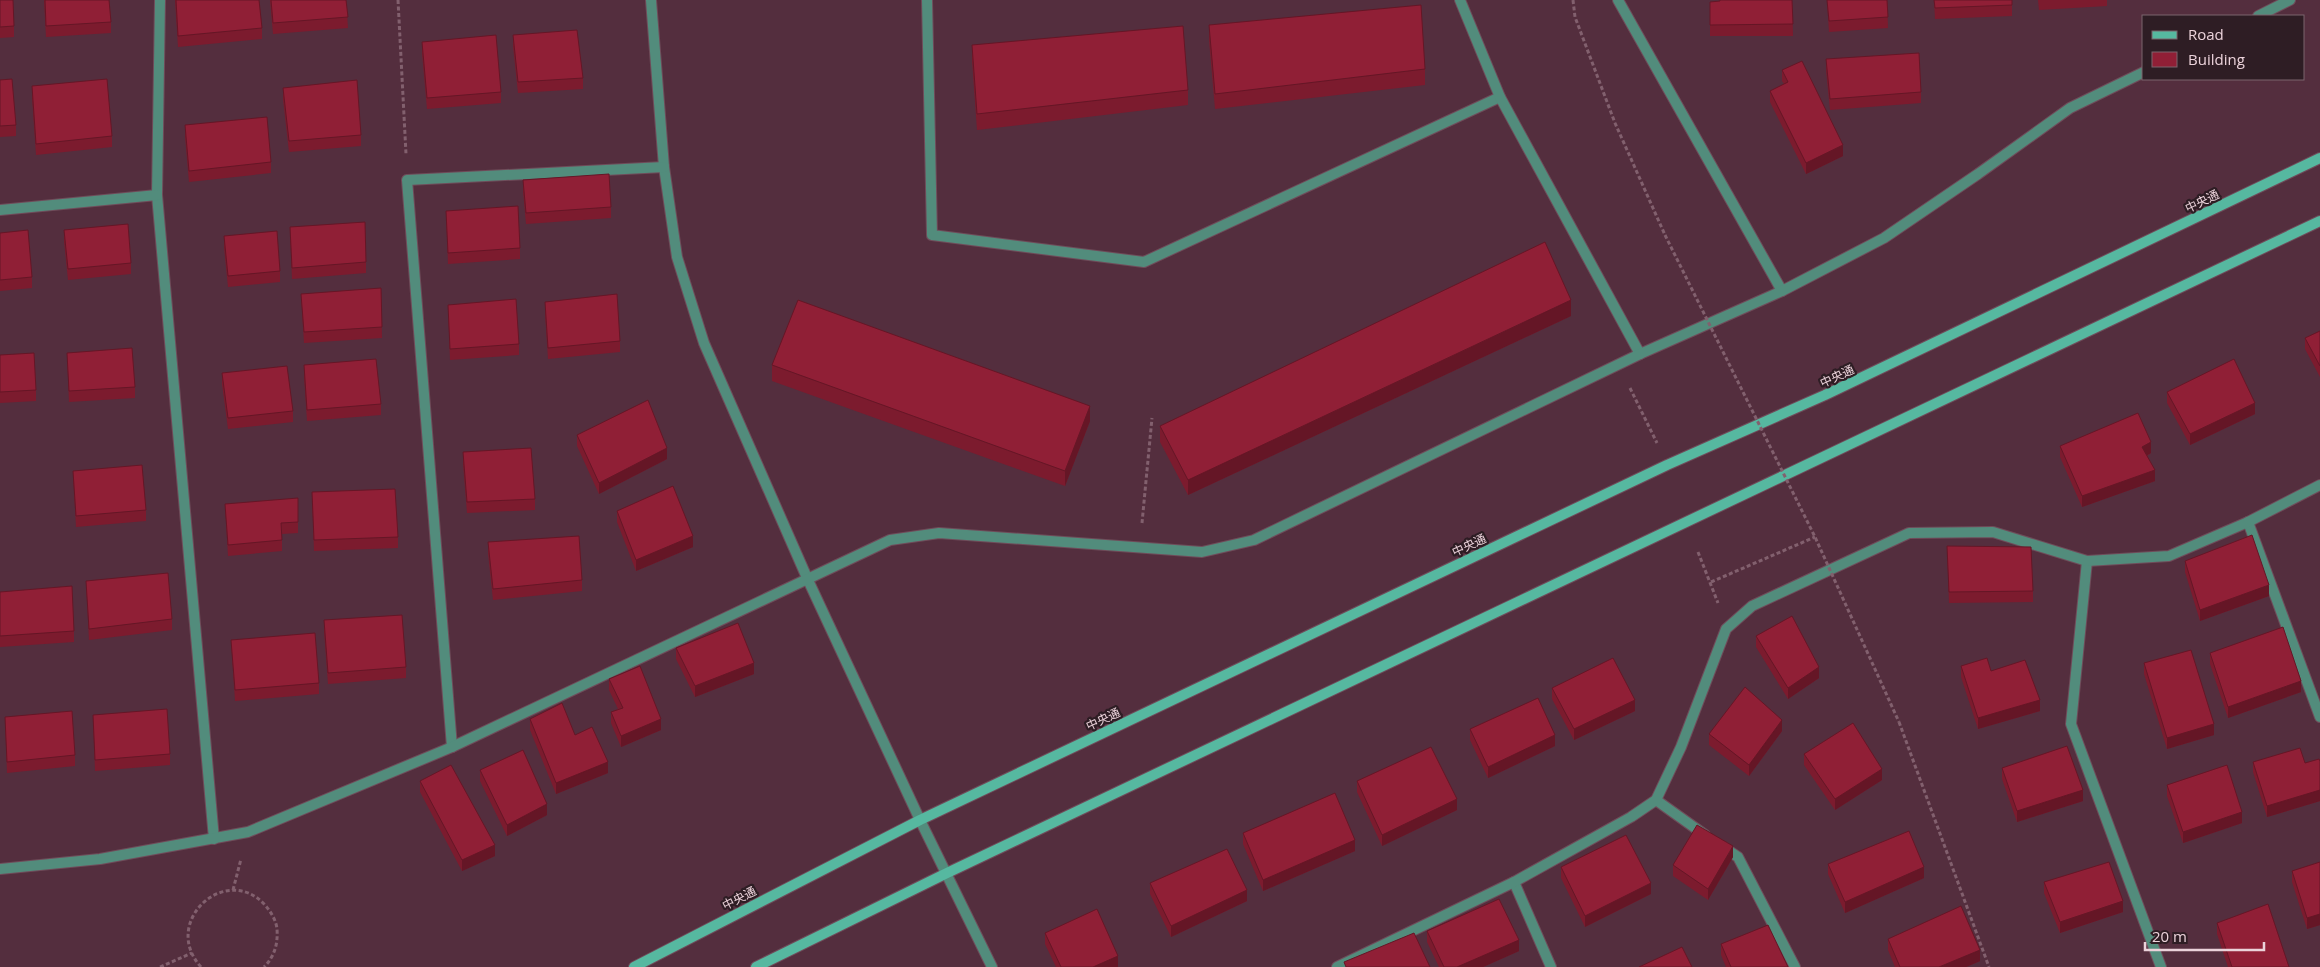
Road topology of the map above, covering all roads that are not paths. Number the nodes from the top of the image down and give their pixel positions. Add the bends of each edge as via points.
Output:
1 (160, 0) edge
2 (652, 0) edge
3 (927, 0) edge
4 (1460, 0) edge
5 (1618, 0) edge
6 (2286, 1) edge
7 (2260, 15) edge
8 (2142, 73) edge
9 (1500, 97) junction
10 (2320, 158) edge
11 (664, 167) junction
12 (156, 195) junction
13 (0, 210) edge
14 (2320, 221) edge
15 (1782, 292) junction
16 (1640, 354) junction
17 (2320, 485) edge
18 (2248, 522) junction
19 (2087, 561) junction
20 (808, 580) junction
21 (2320, 717) edge
22 (452, 747) junction
23 (1656, 800) junction
24 (920, 820) junction
25 (214, 839) junction
26 (0, 869) edge
27 (947, 873) junction
28 (1514, 882) junction
29 (634, 967) edge
30 (756, 967) edge
31 (992, 967) edge
32 (1337, 967) edge
33 (1550, 967) edge
34 (1795, 967) edge
35 (2161, 967) edge

1 - 12 street
2 - 11 street
3 - 9 street via 932,235 1144,262
4 - 9 street
5 - 15 street
6 - 7 street
8 - 15 street via 2070,108 1884,238
9 - 16 street
10 - 24 street, 中央通 via 1826,396 1667,465
11 - 20 street via 677,257 704,344
11 - 22 street via 407,180
12 - 13 street
12 - 25 street
14 - 27 street
15 - 16 street
16 - 20 street via 1254,540 1202,552 939,533 890,540
17 - 18 street
18 - 19 street via 2168,556
18 - 21 street
19 - 23 street via 1993,532 1909,533 1752,606 1726,629 1680,748
19 - 35 street via 2071,724
20 - 22 street
20 - 24 street
22 - 25 street via 248,832
23 - 28 street
23 - 34 street via 1738,857
24 - 27 street
24 - 29 street, 中央通
25 - 26 street via 100,859
27 - 30 street
27 - 31 street
28 - 32 street
28 - 33 street

